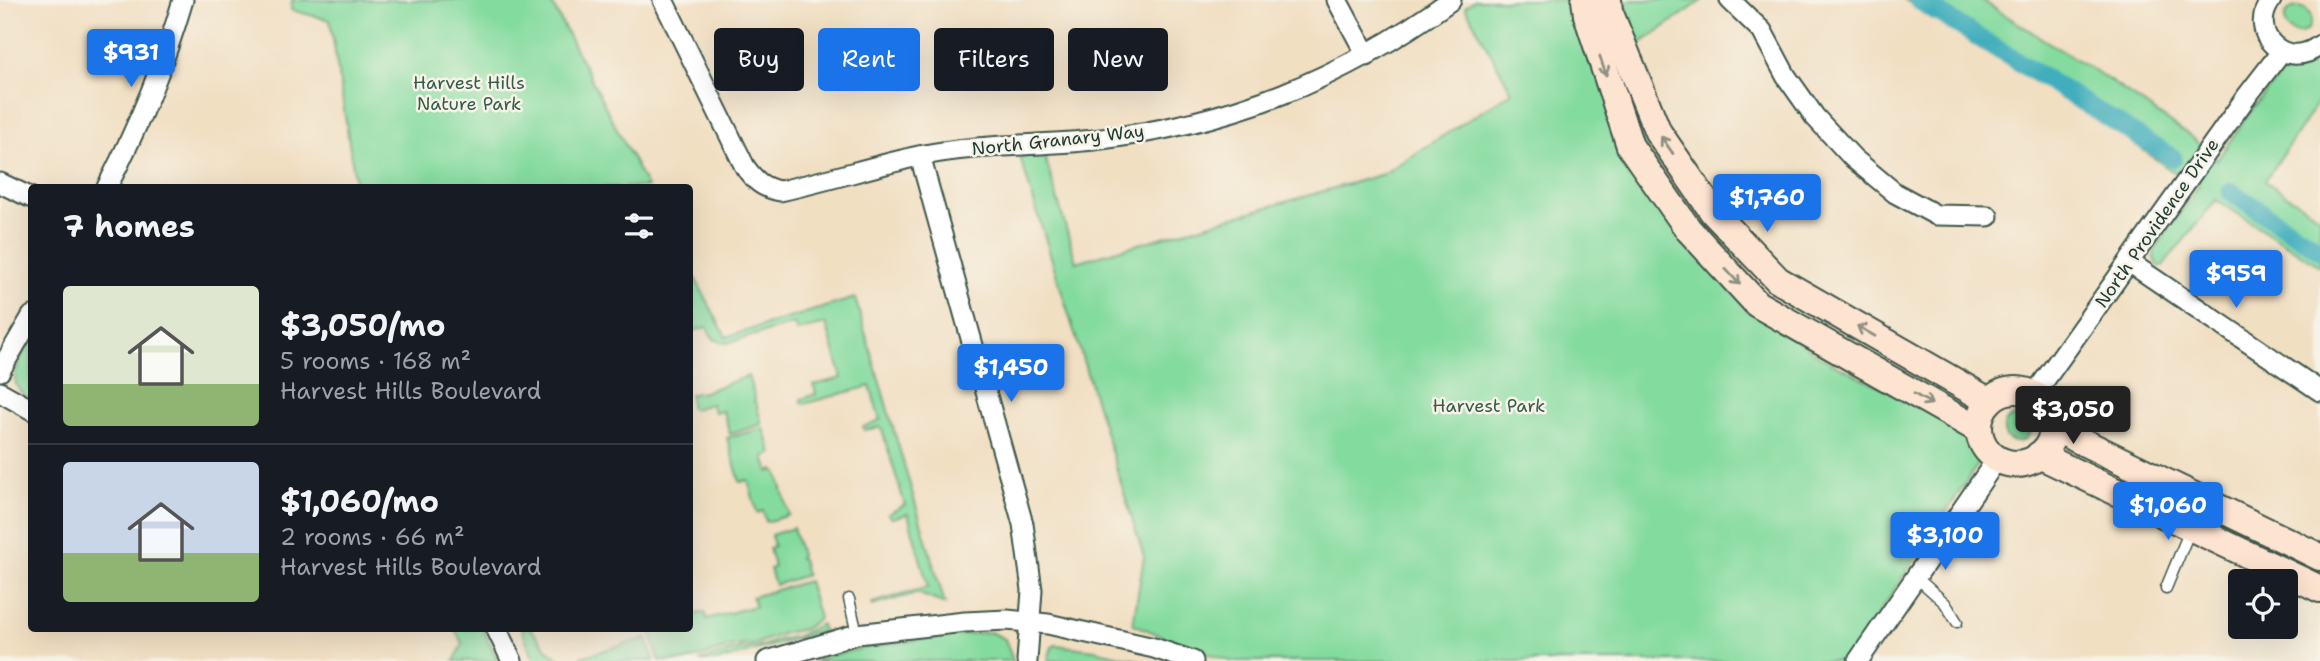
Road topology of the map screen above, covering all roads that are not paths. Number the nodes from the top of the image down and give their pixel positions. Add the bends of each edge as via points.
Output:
1 (181, 0) edge
2 (663, 0) edge
3 (1337, 0) edge
4 (1451, 0) edge
5 (1585, 0) edge
6 (1608, 0) edge
7 (1730, 0) edge
8 (2269, 1) edge
9 (2320, 45) edge
10 (2281, 52) junction
11 (1367, 56) junction
12 (920, 156) junction
13 (0, 183) edge
14 (109, 184) edge
15 (28, 196) edge
16 (1988, 216) dead end
17 (2129, 262) junction
18 (28, 323) edge
19 (0, 371) edge
20 (2320, 391) edge
21 (0, 392) edge
22 (2034, 395) junction
23 (1989, 401) junction
24 (28, 408) edge
25 (2052, 428) junction
26 (1979, 430) junction
27 (2039, 455) junction
28 (1997, 459) junction
29 (2202, 500) junction
30 (2191, 527) junction
31 (2320, 557) edge
32 (1917, 578) junction
33 (2166, 588) dead end
34 (2320, 589) edge
35 (849, 600) dead end
36 (1030, 622) junction
37 (1958, 622) dead end
38 (498, 632) edge
39 (858, 635) junction
40 (512, 661) edge
41 (767, 661) edge
42 (1027, 661) edge
43 (1193, 661) edge
44 (1858, 661) edge

1 - 14 street via 157,78
2 - 12 street, North Granary Way via 745,167 765,188 780,191
3 - 11 street
4 - 11 street, North Granary Way
5 -> 26 street via 1630,146 1688,229 1757,304
23 -> 6 street via 1778,280 1713,212 1658,132
7 - 16 street via 1762,31 1815,117 1853,158 1895,193 1936,215
8 - 10 street via 2265,30
9 - 10 street via 2301,54
10 - 17 street, North Providence Drive
11 - 12 street, North Granary Way via 1267,102 1192,122 1096,140
12 - 36 street via 1023,524 1032,590
13 - 15 street
17 - 20 street
17 - 22 street, North Providence Drive
18 - 19 street
21 - 24 street
22 - 23 street via 2005,391
22 - 25 street via 2048,409
23 - 26 street
25 - 27 street
25 - 29 street
26 - 28 street via 1988,452
27 - 28 street via 2019,463
27 - 30 street
28 - 32 street
29 - 30 lane
29 - 31 street
30 - 33 lane
30 - 34 street
32 - 37 lane
32 - 44 street
35 - 39 lane
36 - 39 street via 965,621
36 - 42 street
36 - 43 street via 1154,648
38 - 40 street
39 - 41 street

